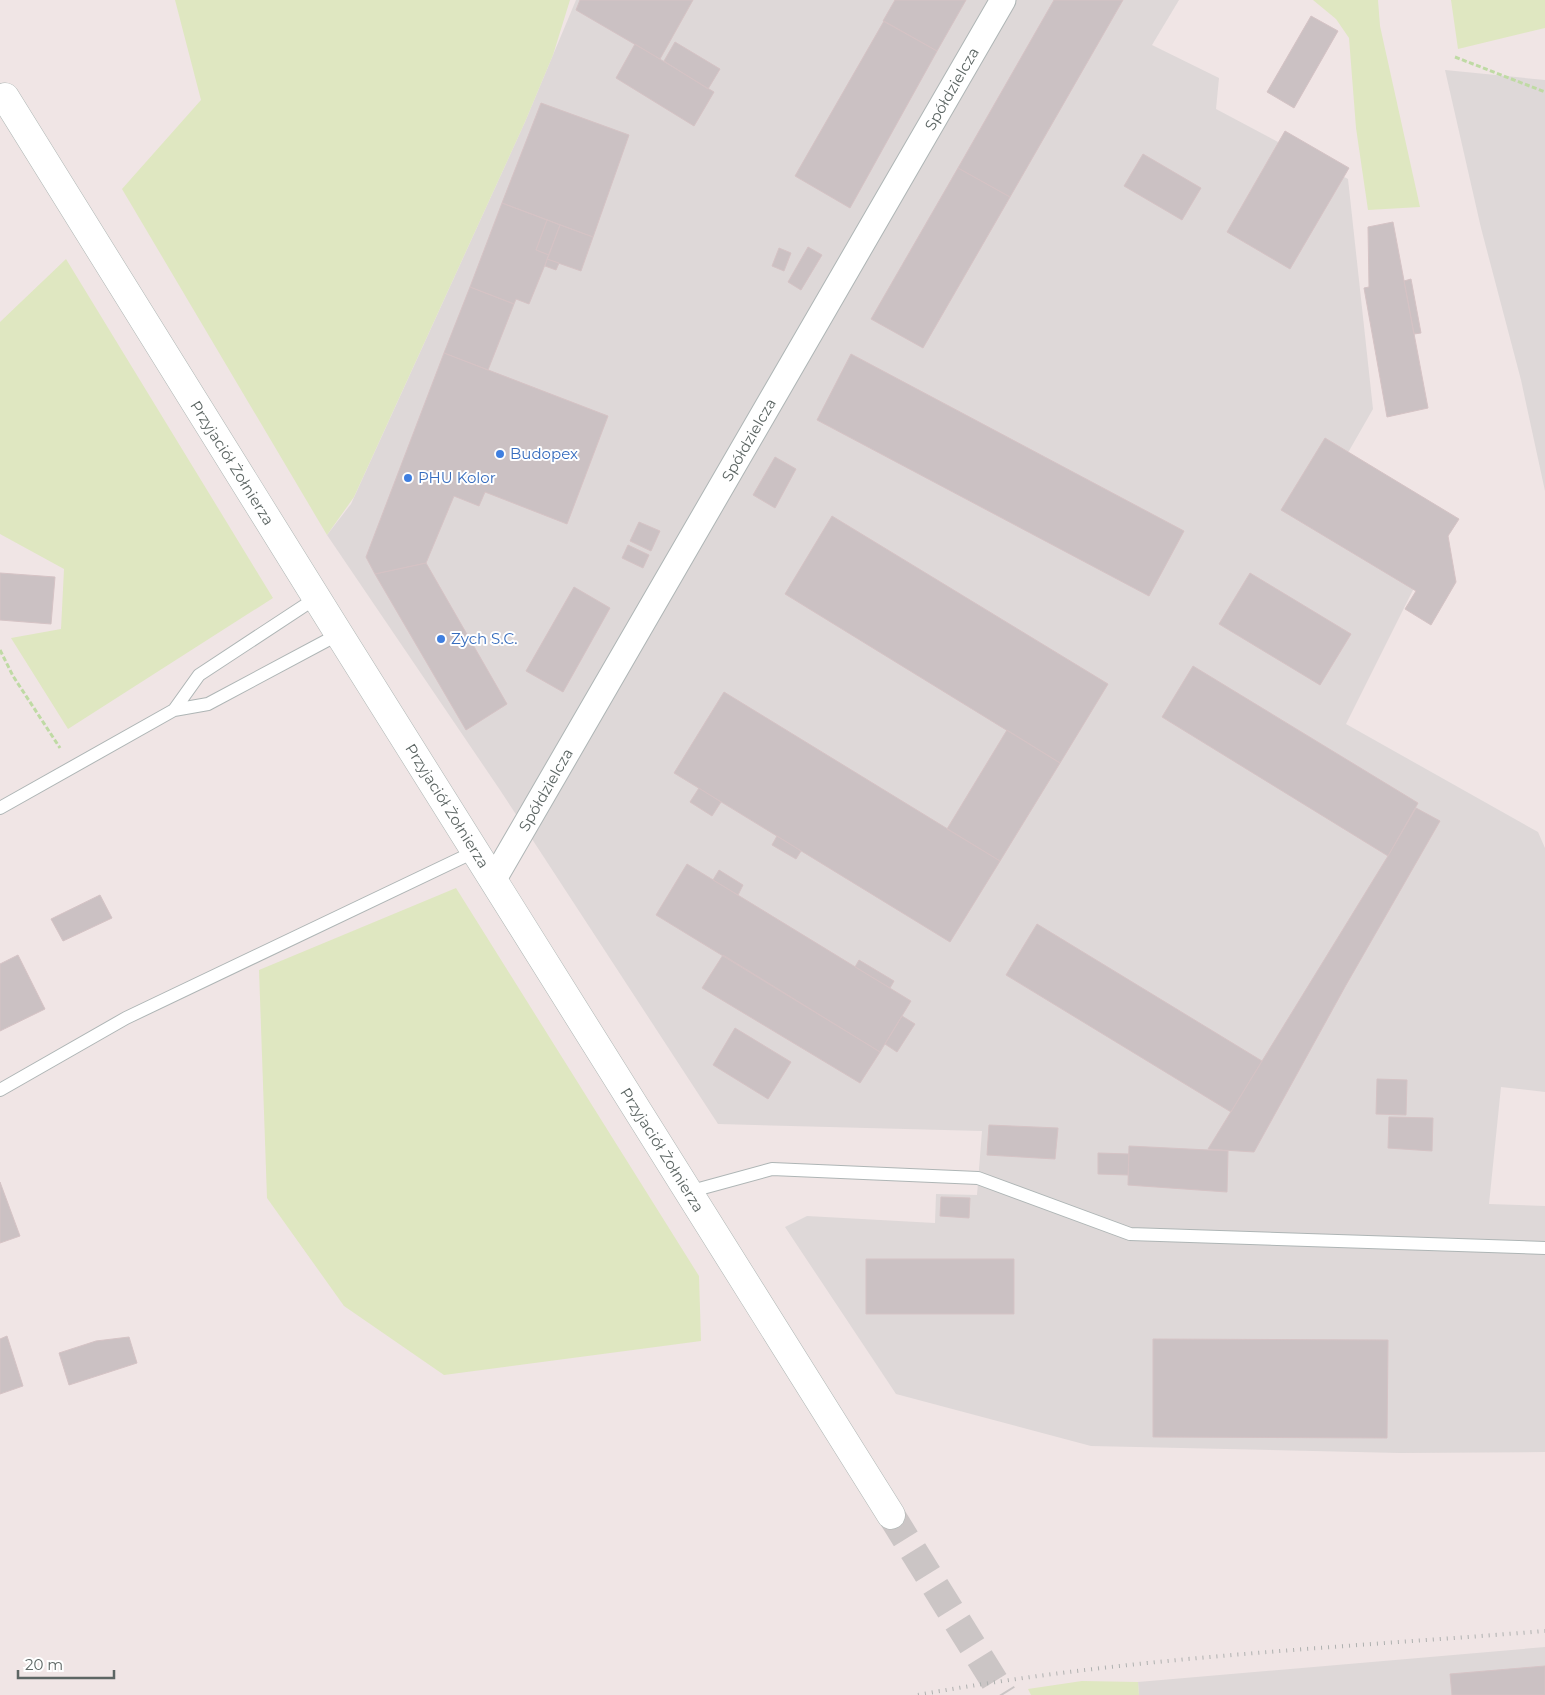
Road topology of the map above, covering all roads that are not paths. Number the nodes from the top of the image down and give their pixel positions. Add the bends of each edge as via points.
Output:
1 (1003, 0) edge
2 (5, 97) dead end
3 (316, 598) junction
4 (339, 634) junction
5 (174, 710) junction
6 (0, 808) edge
7 (476, 851) junction
8 (494, 879) junction
9 (0, 1090) edge
10 (688, 1192) junction
11 (1545, 1248) edge
12 (890, 1514) tunnel mouth

1 - 8 street, Spółdzielcza
2 - 3 main road, Przyjaciół Żołnierza
3 - 4 main road, Przyjaciół Żołnierza
3 - 5 lane via 199,676
4 - 5 lane via 208,704
4 - 7 main road, Przyjaciół Żołnierza
5 - 6 lane
7 - 8 main road, Przyjaciół Żołnierza
7 - 9 lane via 126,1018
8 - 10 main road, Przyjaciół Żołnierza
10 - 11 lane via 772,1169 978,1178 1130,1234
10 - 12 main road, Przyjaciół Żołnierza

